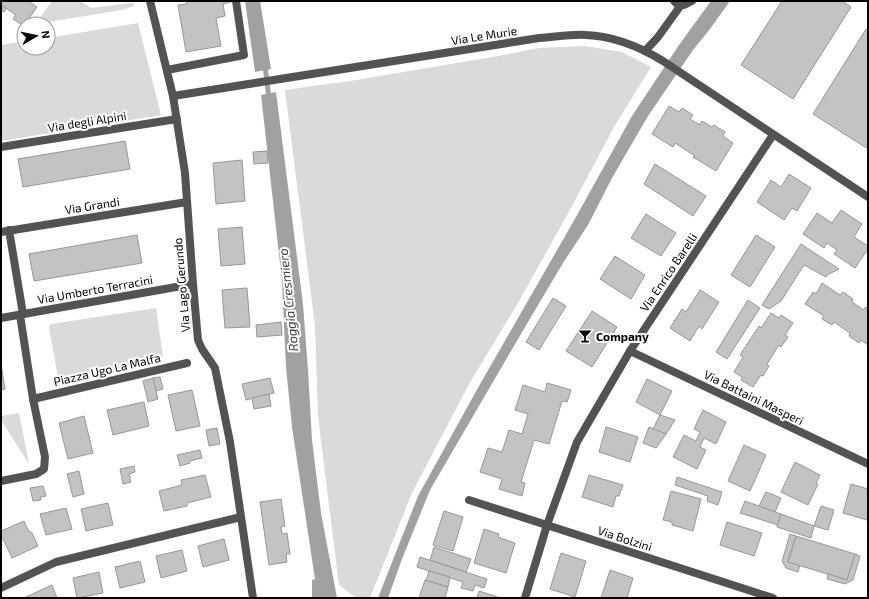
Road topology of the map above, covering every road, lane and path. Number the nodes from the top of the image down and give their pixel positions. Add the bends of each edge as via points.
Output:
1 (150, 1) edge
2 (236, 1) edge
3 (692, 1) edge
4 (677, 3) edge
5 (645, 51) junction
6 (167, 70) junction
7 (173, 96) junction
8 (177, 120) junction
9 (773, 135) junction
10 (1, 147) edge
11 (868, 197) edge
12 (187, 202) junction
13 (4, 231) edge
14 (193, 284) junction
15 (22, 314) junction
16 (1, 318) edge
17 (630, 350) junction
18 (187, 363) dead end
19 (33, 398) junction
20 (868, 464) edge
21 (1, 481) edge
22 (469, 500) dead end
23 (242, 517) junction
24 (547, 525) junction
25 (1, 588) edge
26 (253, 598) edge
27 (526, 598) edge
28 (773, 598) edge

1 - 6 street, Via Lago Gerundo
2 - 6 street via 244,55
3 - 4 street via 688,4
4 - 5 street via 658,37
5 - 7 street, Via Le Murie via 608,38 586,35 540,38
5 - 9 street, Via Le Murie
6 - 7 street, Via Lago Gerundo
7 - 8 street, Via Lago Gerundo
8 - 10 street, Via degli Alpini
8 - 12 street, Via Lago Gerundo
9 - 11 street
9 - 17 street, Via Enrico Barelli
12 - 13 street, Via Grandi
12 - 14 street, Via Lago Gerundo
13 - 15 street
14 - 15 street, Via Umberto Terracini
14 - 23 street, Via Lago Gerundo via 198,340 214,368 230,442
15 - 16 street, Via Umberto Terracini
15 - 19 street
17 - 20 street, Via Battaini Masperi
17 - 24 street, Via Enrico Barelli via 577,442
18 - 19 street, Piazza Ugo La Malfa
19 - 21 street via 45,457 44,468 36,474
22 - 24 street, Via Bolzini
23 - 25 street via 56,562
23 - 26 street, Via Lago Gerundo
24 - 27 street, Via Enrico Barelli
24 - 28 street, Via Bolzini

